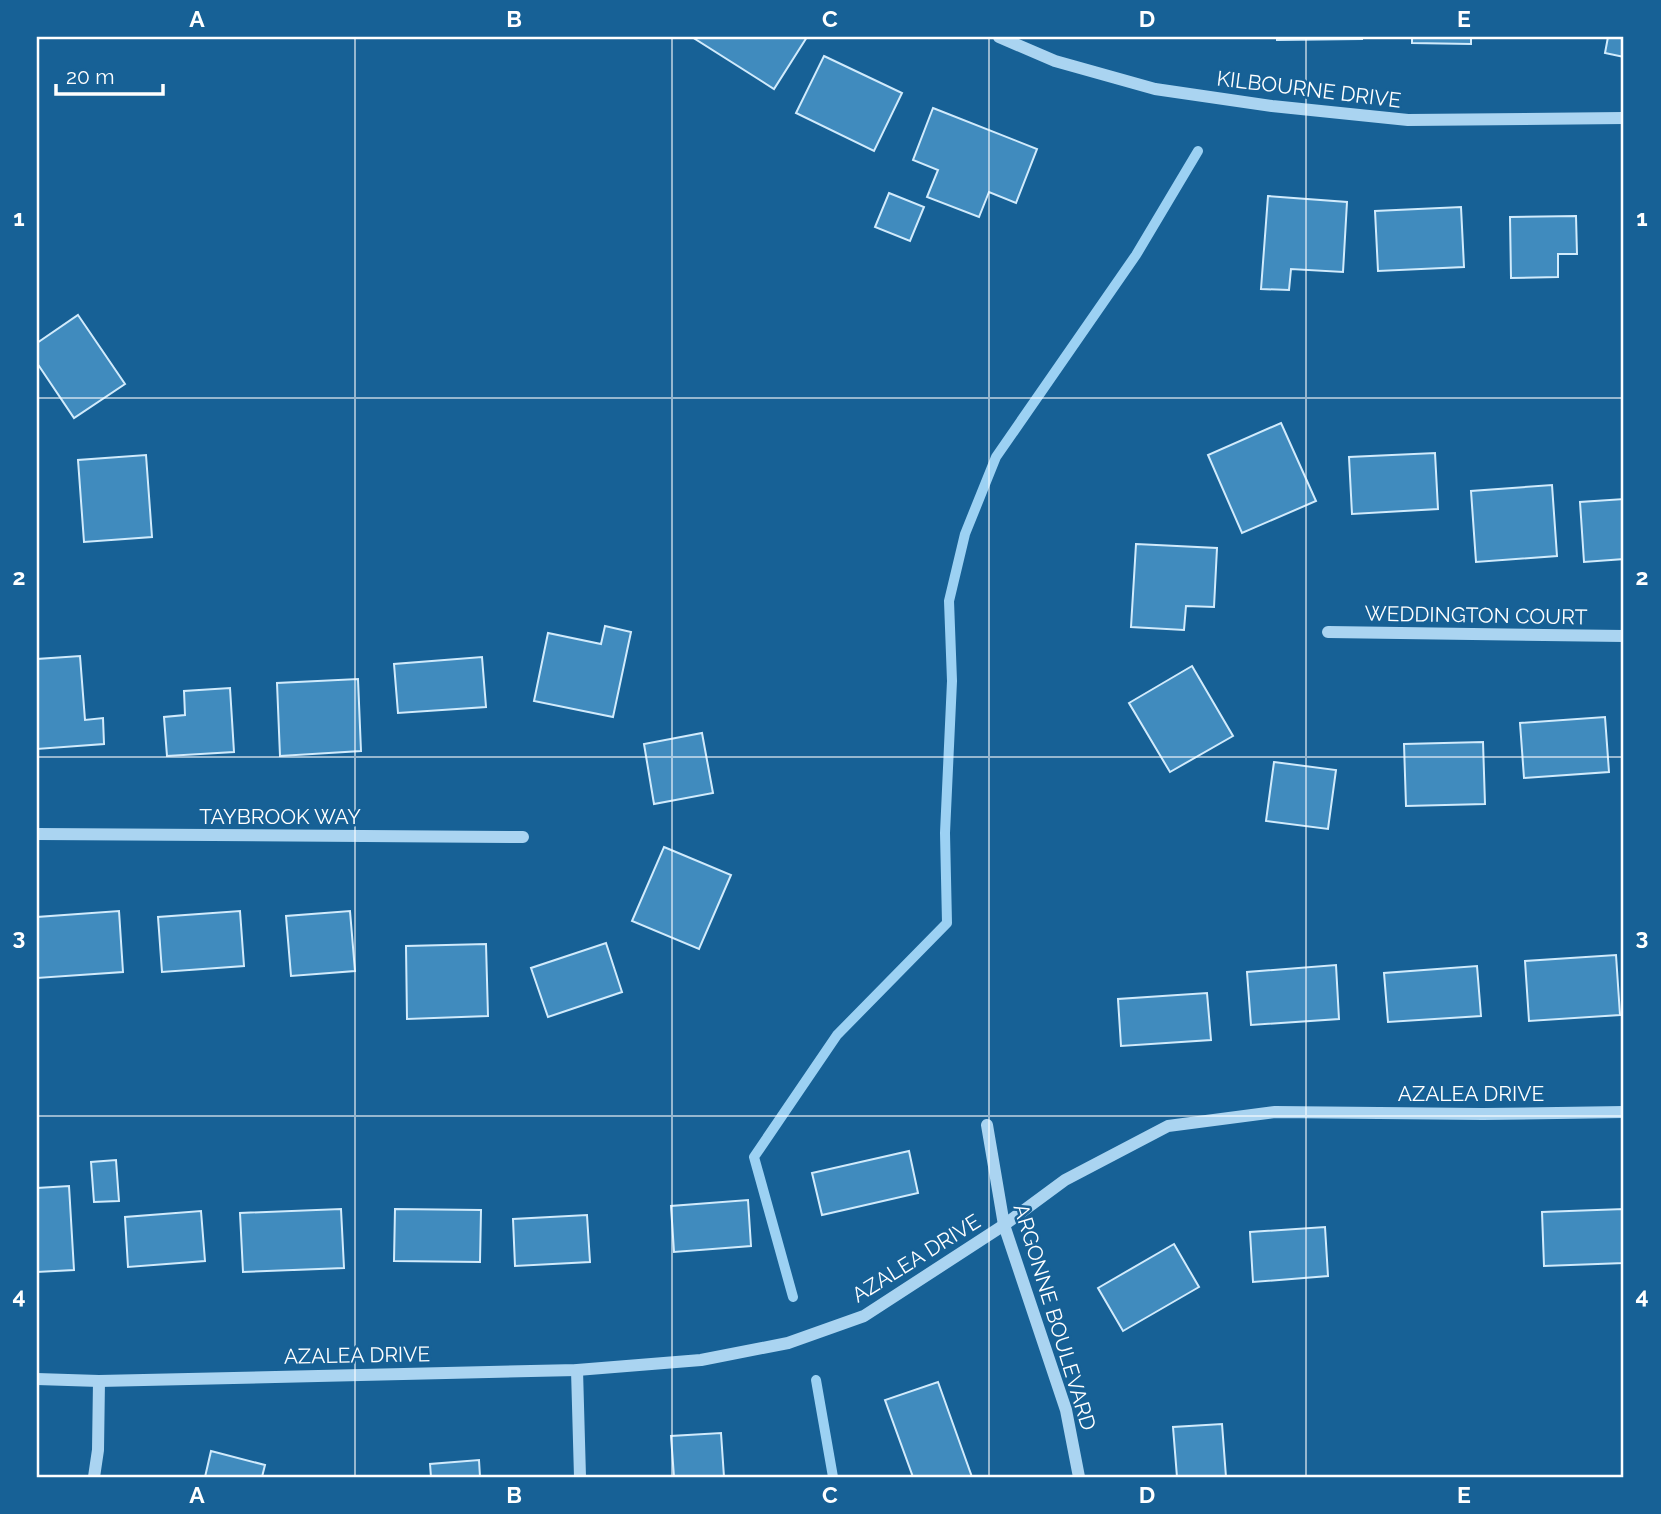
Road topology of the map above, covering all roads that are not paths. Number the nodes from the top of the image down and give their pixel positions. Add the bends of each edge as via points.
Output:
1 (999, 37) edge
2 (1624, 118) edge
3 (1328, 632) dead end
4 (1624, 636) edge
5 (37, 834) edge
6 (523, 837) dead end
7 (1624, 1112) edge
8 (987, 1125) dead end
9 (1004, 1225) junction
10 (577, 1370) junction
11 (37, 1379) edge
12 (99, 1381) junction
13 (94, 1477) edge
14 (580, 1477) edge
15 (1079, 1477) edge

1 - 2 street, KILBOURNE DRIVE via 1055,61 1155,89 1272,106 1408,120
3 - 4 street, WEDDINGTON COURT
5 - 6 street, TAYBROOK WAY
7 - 9 street, AZALEA DRIVE via 1275,1112 1168,1126 1065,1180
8 - 9 street, ARGONNE BOULEVARD
9 - 10 street, AZALEA DRIVE via 864,1317 788,1343 701,1360
9 - 15 street, ARGONNE BOULEVARD via 1066,1410
10 - 12 street, AZALEA DRIVE
10 - 14 street
11 - 12 street, AZALEA DRIVE
12 - 13 street

